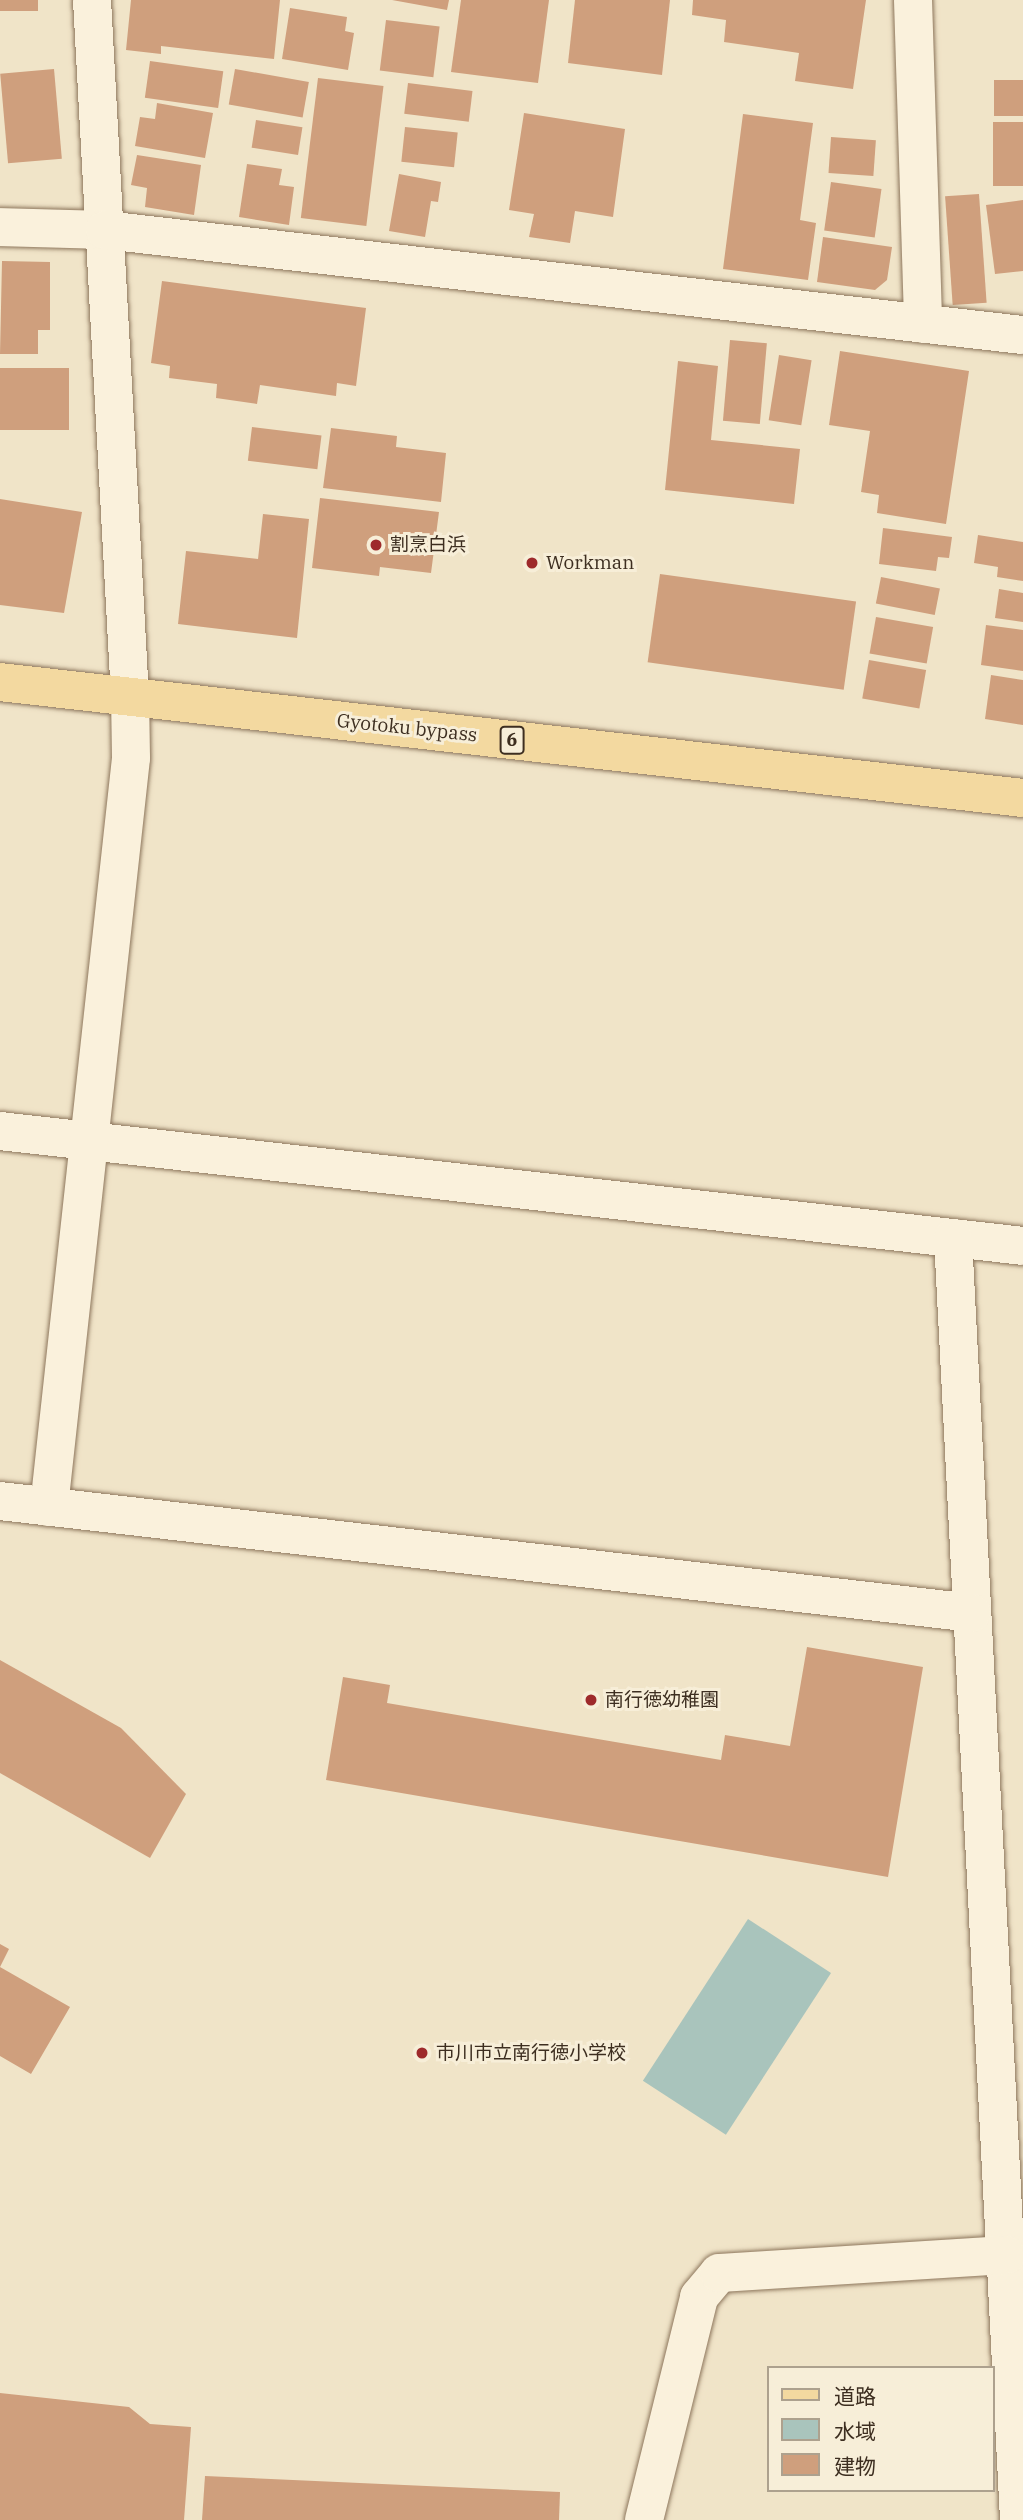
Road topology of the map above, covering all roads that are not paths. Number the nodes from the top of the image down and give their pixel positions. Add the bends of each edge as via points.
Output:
1 (92, 0) edge
2 (913, 0) edge
3 (0, 227) edge
4 (105, 230) junction
5 (923, 324) junction
6 (1023, 335) edge
7 (0, 682) edge
8 (130, 697) junction
9 (1023, 798) edge
10 (0, 1131) edge
11 (90, 1141) junction
12 (953, 1238) junction
13 (1023, 1246) edge
14 (0, 1501) edge
15 (49, 1507) junction
16 (972, 1613) junction
17 (1006, 2255) junction
18 (644, 2520) edge
19 (1019, 2520) edge

1 - 4 street
2 - 5 street
3 - 4 street
4 - 5 street
4 - 8 street
5 - 6 street
7 - 8 main road, Gyotoku bypass / 6
8 - 9 main road, Gyotoku bypass / 6
8 - 11 street via 131,758
10 - 11 street
11 - 12 street
11 - 15 street
12 - 13 street
12 - 16 street
14 - 15 street
15 - 16 street
16 - 17 street
17 - 18 street via 719,2273 699,2297
17 - 19 street

